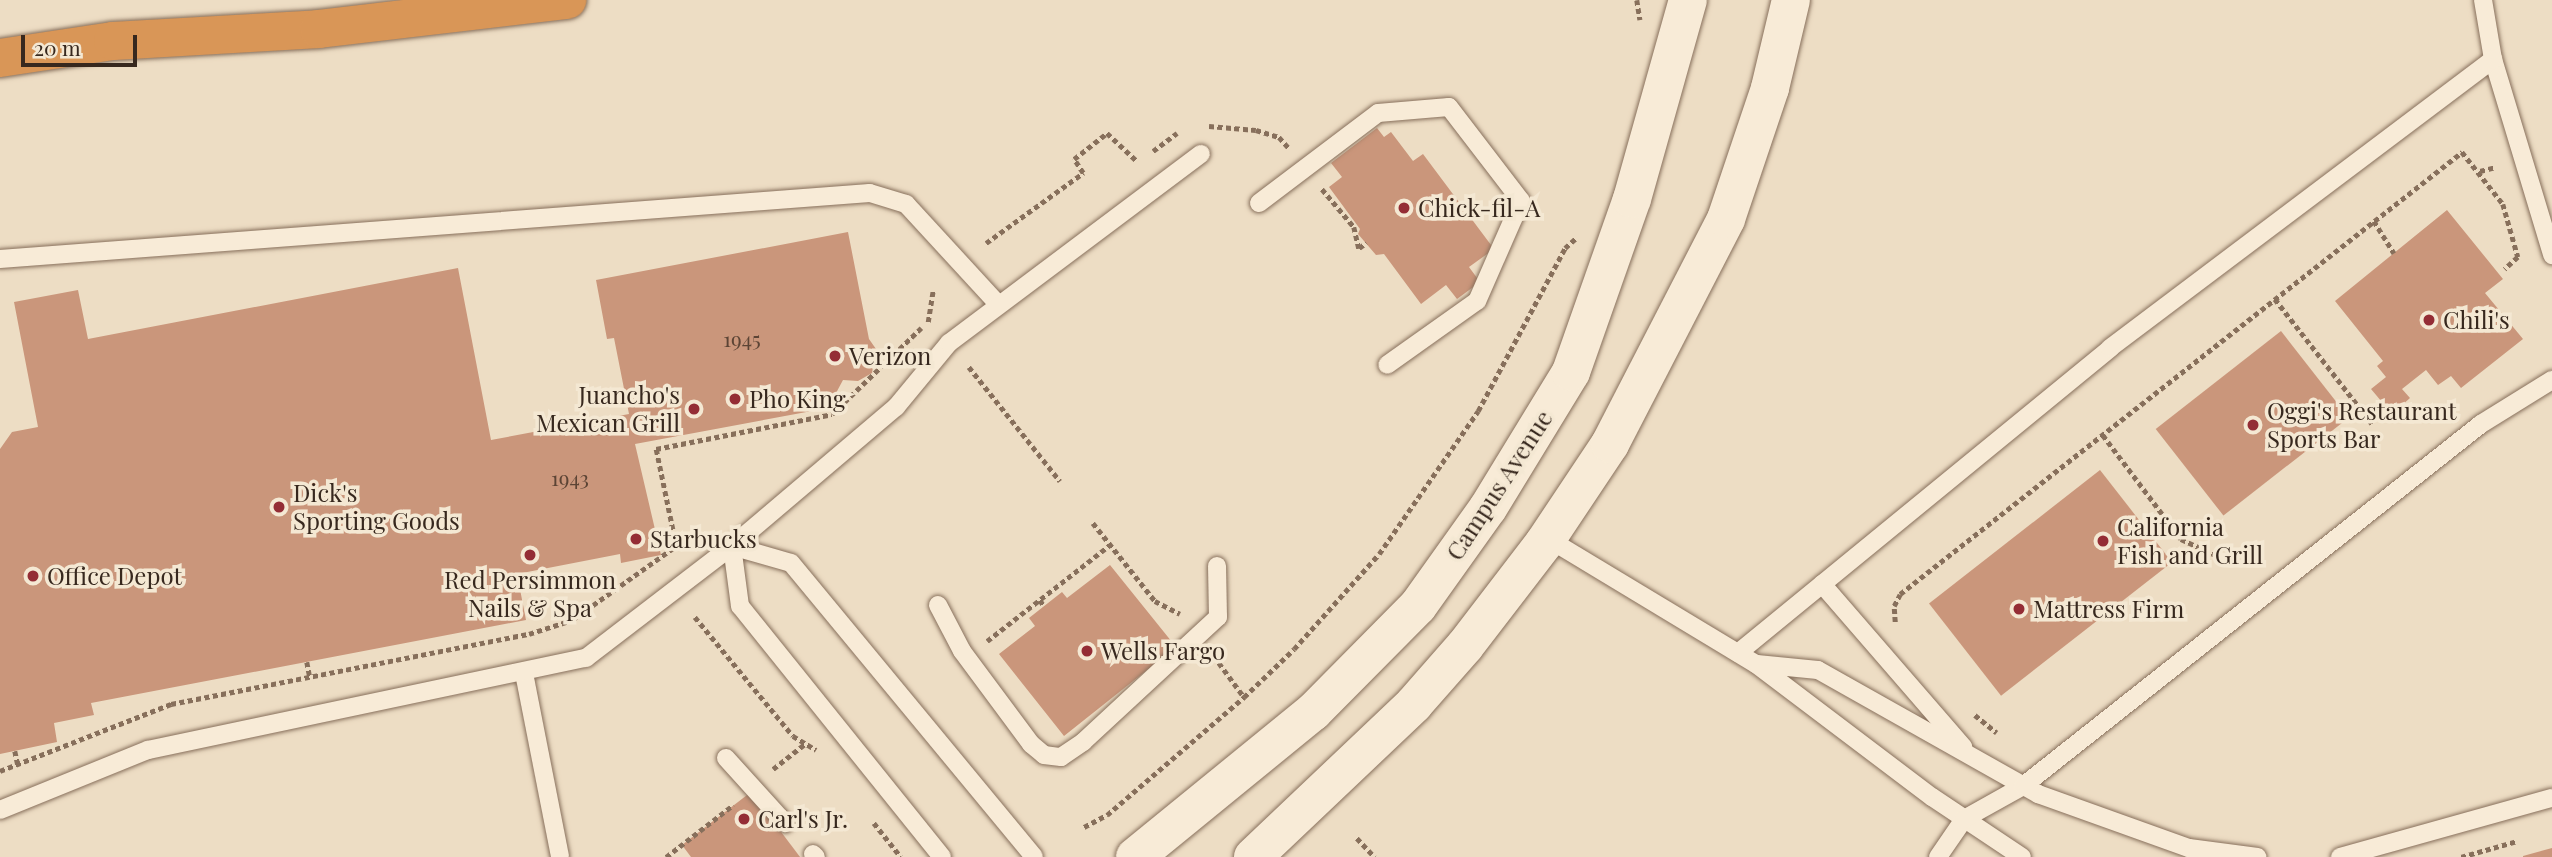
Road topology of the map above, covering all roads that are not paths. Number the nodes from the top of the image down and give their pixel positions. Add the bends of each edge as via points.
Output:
1 (567, 0) edge
2 (1688, 0) edge
3 (1791, 0) edge
4 (2483, 0) edge
5 (0, 58) edge
6 (2493, 58) junction
7 (1202, 154) dead end
8 (1259, 204) dead end
9 (2552, 255) edge
10 (0, 259) edge
11 (999, 305) junction
12 (1387, 365) dead end
13 (2552, 380) edge
14 (1547, 538) junction
15 (732, 546) junction
16 (1217, 566) dead end
17 (1822, 584) junction
18 (938, 604) dead end
19 (1738, 653) junction
20 (1756, 664) junction
21 (524, 673) junction
22 (1972, 757) junction
23 (726, 758) dead end
24 (2023, 786) junction
25 (2552, 798) edge
26 (0, 810) edge
27 (1964, 819) junction
28 (785, 823) dead end
29 (2189, 853) edge
30 (2234, 855) edge
31 (560, 857) edge
32 (942, 857) edge
33 (1034, 857) edge
34 (1135, 857) edge
35 (1253, 857) edge
36 (1938, 857) edge
37 (2022, 857) edge
38 (2257, 857) edge
39 (2340, 857) edge

1 - 5 highway via 318,29 113,41
2 - 34 main road, Campus Avenue via 1632,199 1571,372 1488,508 1418,606 1313,712
3 - 14 main road via 1770,88 1726,219 1610,444
4 - 6 lane
6 - 9 lane
6 - 17 lane via 2110,348
7 - 11 lane
8 - 12 lane via 1378,113 1449,107 1521,201 1477,302
10 - 11 lane via 870,193 906,204
11 - 15 lane via 950,343 896,407
13 - 24 lane via 2481,424
14 - 19 lane
14 - 35 main road via 1414,705
15 - 21 lane via 586,658
15 - 32 lane via 740,606
15 - 33 lane via 791,563
16 - 18 lane via 1218,617 1061,757 1044,755 1031,744 962,651
17 - 19 lane
17 - 22 lane
19 - 20 lane
20 - 22 lane via 1818,670
20 - 27 lane
21 - 26 lane via 148,750
21 - 31 lane
22 - 24 lane
23 - 28 lane
24 - 27 lane
24 - 29 lane
25 - 39 lane
27 - 36 lane
27 - 37 lane
29 - 30 lane
30 - 38 lane

